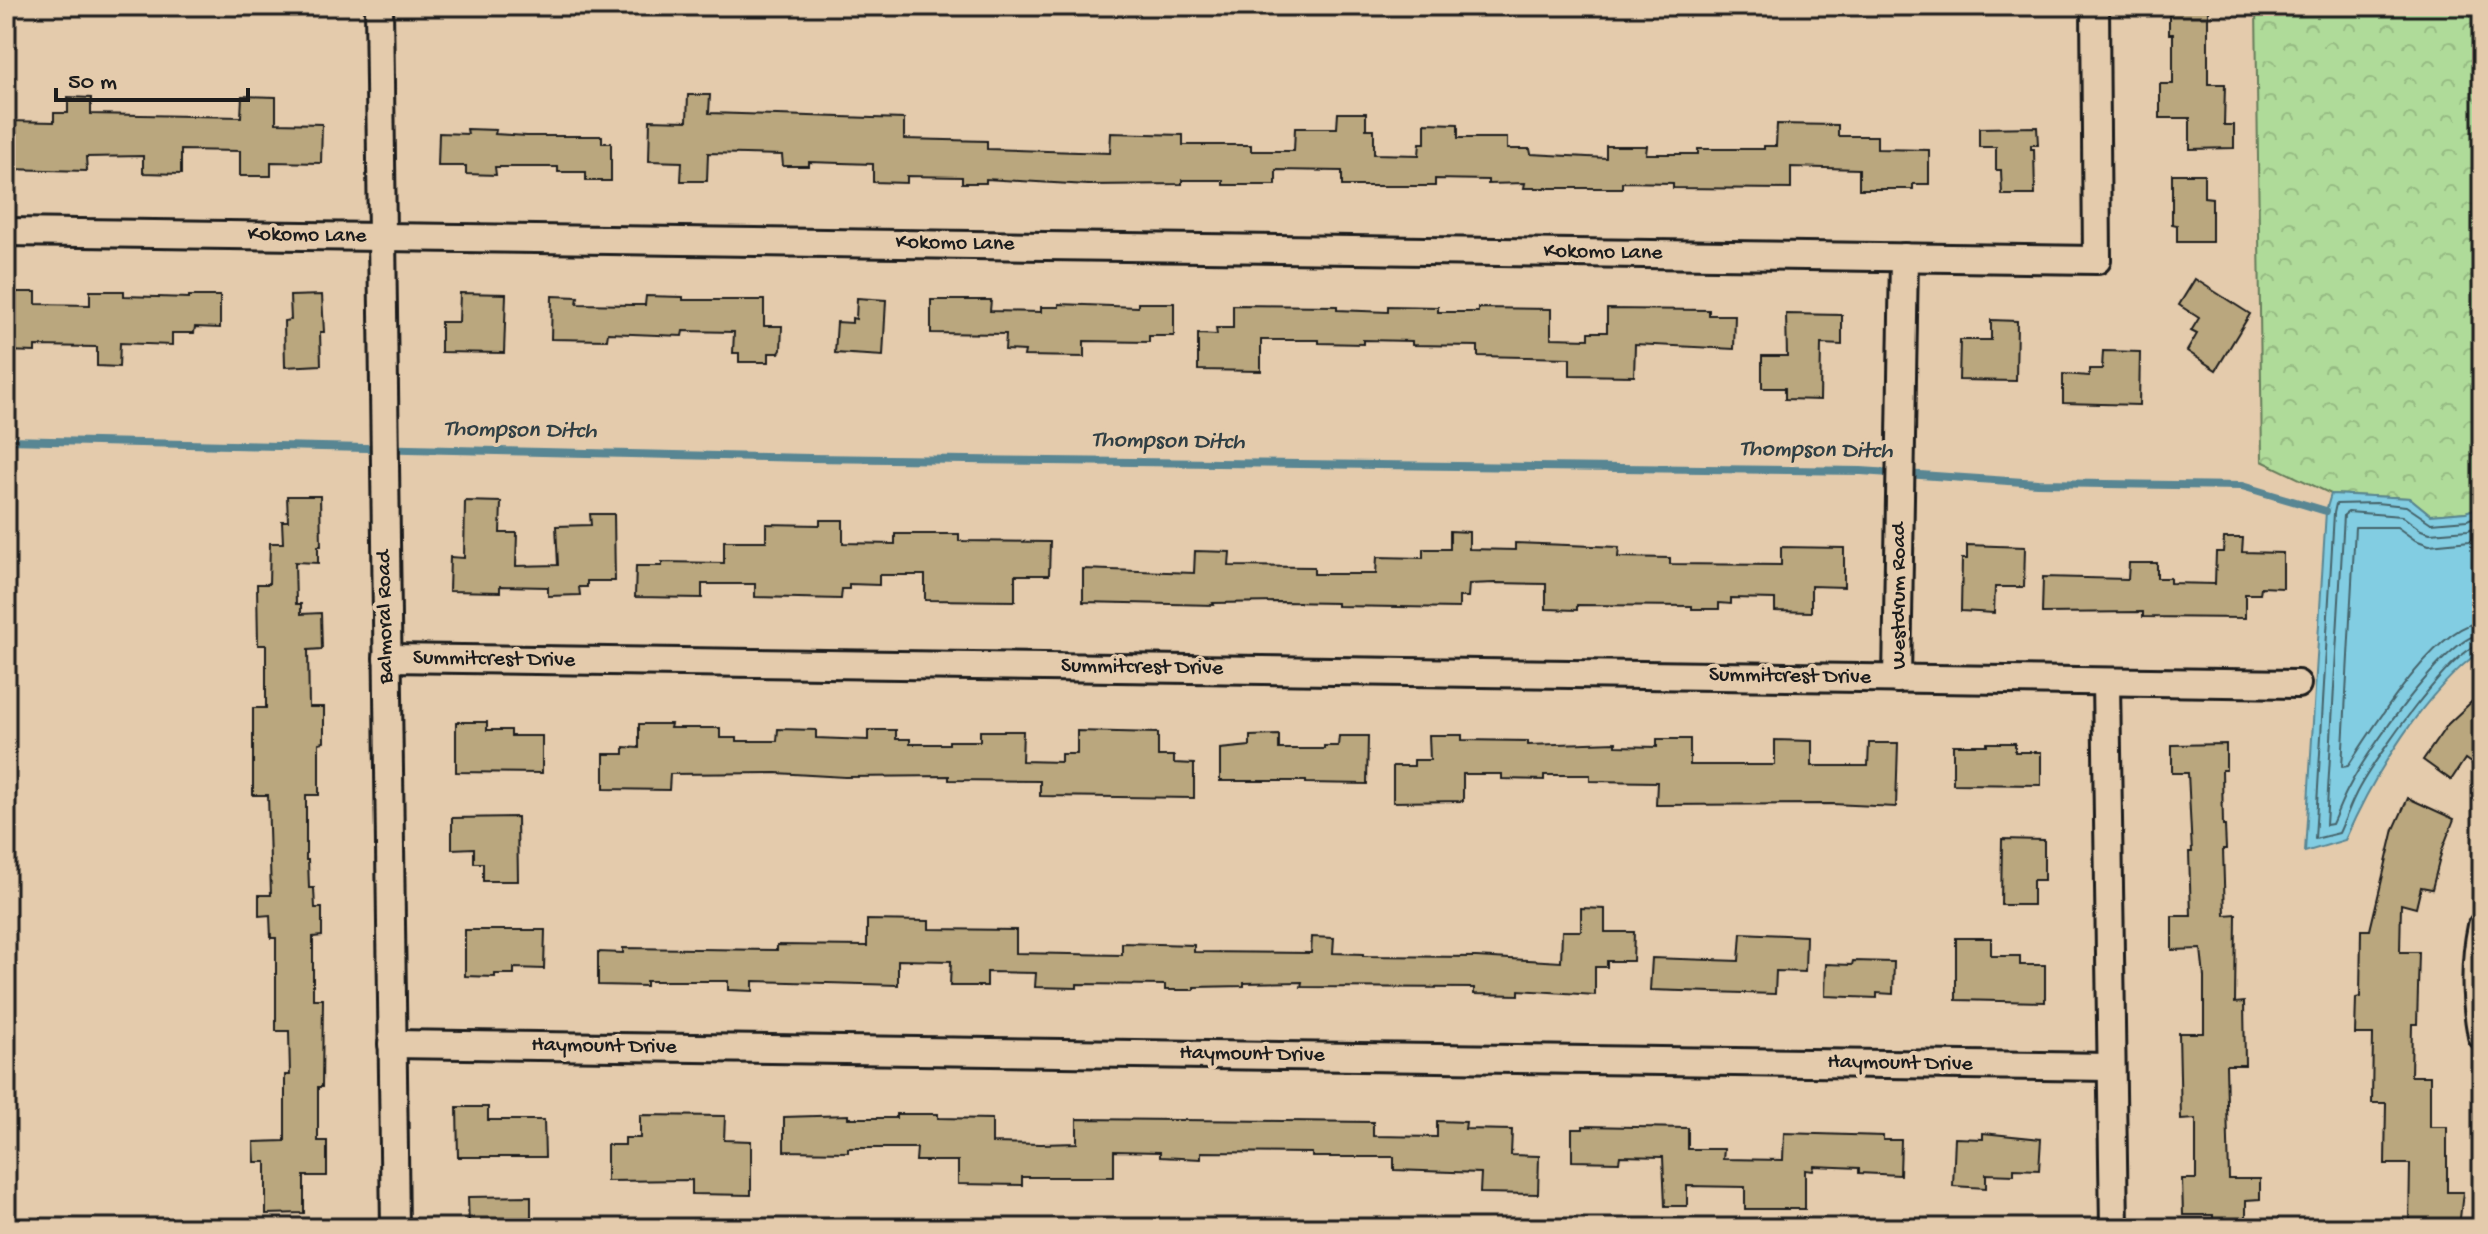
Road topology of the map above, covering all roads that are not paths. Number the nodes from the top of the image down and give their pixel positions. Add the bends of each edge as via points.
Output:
1 (379, 6) edge
2 (2095, 6) edge
3 (6, 232) edge
4 (382, 237) junction
5 (1904, 257) junction
6 (387, 658) junction
7 (1897, 679) junction
8 (2106, 682) junction
9 (2297, 684) dead end
10 (2482, 926) edge
11 (2482, 1036) edge
12 (392, 1044) junction
13 (2111, 1067) junction
14 (395, 1228) edge
15 (2114, 1228) edge

1 - 4 street, Balmoral Road
2 - 5 street via 2097,260
3 - 4 street, Kokomo Lane
4 - 5 street, Kokomo Lane
4 - 6 street, Balmoral Road
5 - 7 street, Westdrum Road
6 - 7 street, Summitcrest Drive
6 - 12 street, Balmoral Road
7 - 8 street, Westdrum Road
8 - 9 street, Westdrum Road
8 - 13 street
10 - 11 street via 2476,956
12 - 13 street, Haymount Drive
12 - 14 street, Balmoral Road
13 - 15 street

